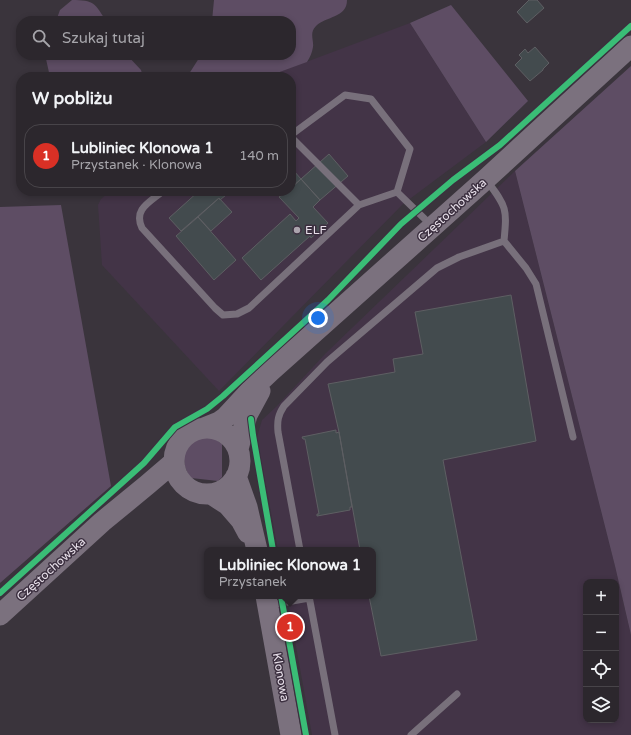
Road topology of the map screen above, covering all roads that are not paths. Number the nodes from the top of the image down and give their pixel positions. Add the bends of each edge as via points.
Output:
1 (631, 46) edge
2 (296, 132) edge
3 (296, 141) edge
4 (486, 179) junction
5 (397, 192) junction
6 (157, 196) edge
7 (359, 205) junction
8 (433, 227) junction
9 (504, 242) junction
10 (271, 371) junction
11 (204, 428) junction
12 (573, 437) dead end
13 (238, 449) junction
14 (174, 462) junction
15 (236, 476) junction
16 (183, 485) junction
17 (211, 494) junction
18 (102, 522) junction
19 (255, 547) edge
20 (255, 547) edge
21 (299, 547) edge
22 (288, 599) edge
23 (309, 599) edge
24 (267, 601) edge
25 (0, 615) edge
26 (457, 694) dead end
27 (291, 735) edge
28 (335, 735) edge
29 (411, 735) edge

1 - 4 main road, Częstochowska
2 - 5 lane via 345,95 371,99 410,149
3 - 7 lane
4 - 8 main road, Częstochowska
4 - 9 lane via 505,208
5 - 7 lane
5 - 8 lane
6 - 7 lane via 139,214 142,228 223,315 237,314 249,308
8 - 10 main road, Częstochowska
9 - 12 lane via 536,284
9 - 21 lane via 459,257 436,268 327,362 279,413 278,432
10 - 11 main road, Częstochowska via 226,417
10 - 13 main road, Częstochowska via 247,415
11 - 13 main road via 224,433
11 - 14 main road via 194,430 182,439 175,452
13 - 15 main road via 240,460
14 - 16 main road via 175,471
14 - 18 main road, Częstochowska
15 - 17 main road via 226,488
15 - 19 main road via 247,507
16 - 17 main road via 196,493
16 - 18 main road, Częstochowska via 147,496
17 - 20 main road via 228,505
18 - 25 main road, Częstochowska
22 - 24 lane
23 - 28 lane
24 - 27 main road, Klonowa
26 - 29 lane

